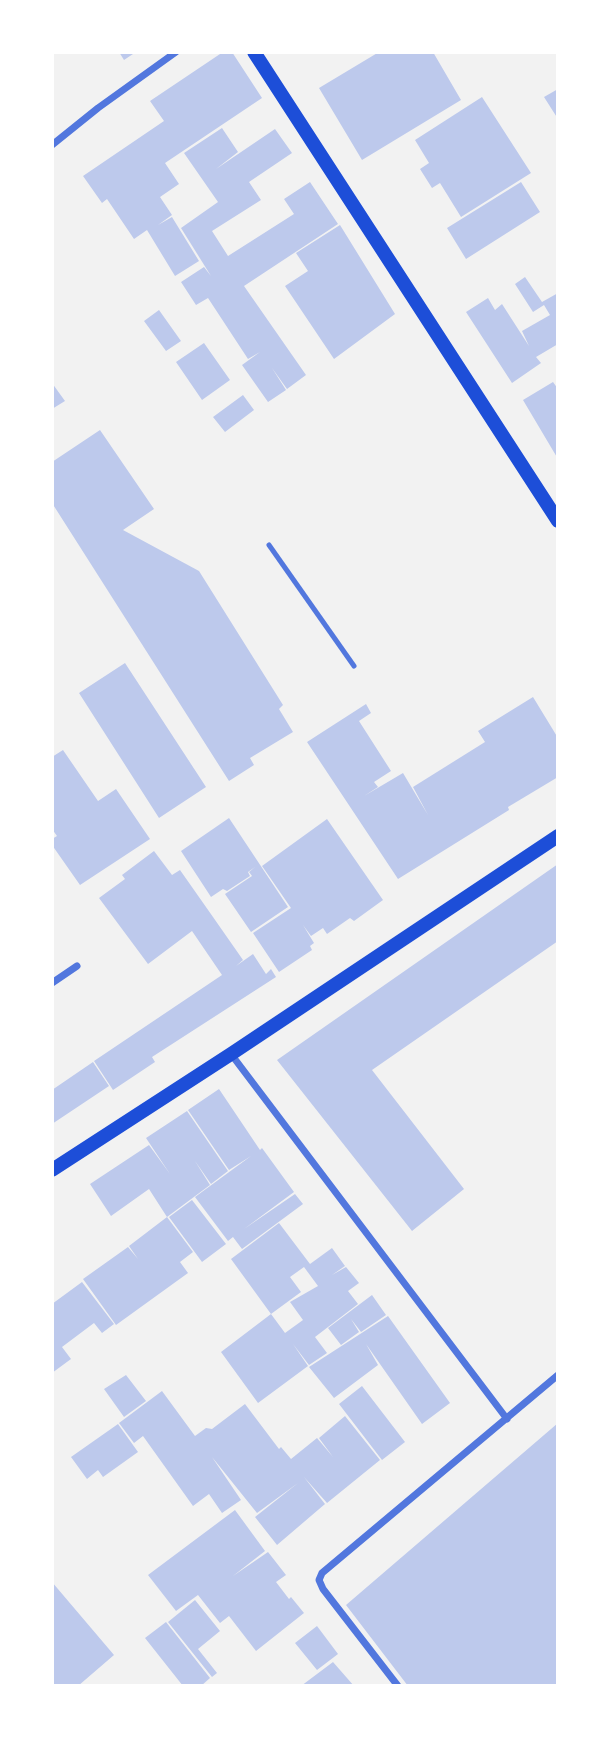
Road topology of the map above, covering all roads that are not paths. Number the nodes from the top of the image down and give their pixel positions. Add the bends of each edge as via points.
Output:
1 (176, 52) edge
2 (254, 52) edge
3 (52, 145) edge
4 (558, 521) edge
5 (269, 545) dead end
6 (354, 666) dead end
7 (558, 836) edge
8 (77, 966) dead end
9 (52, 983) edge
10 (231, 1054) junction
11 (52, 1170) edge
12 (558, 1376) edge
13 (507, 1419) junction
14 (397, 1685) edge

1 - 3 street
2 - 4 main road
5 - 6 lane
7 - 10 main road
8 - 9 street
10 - 11 main road
10 - 13 street
12 - 13 street
13 - 14 street via 319,1580

